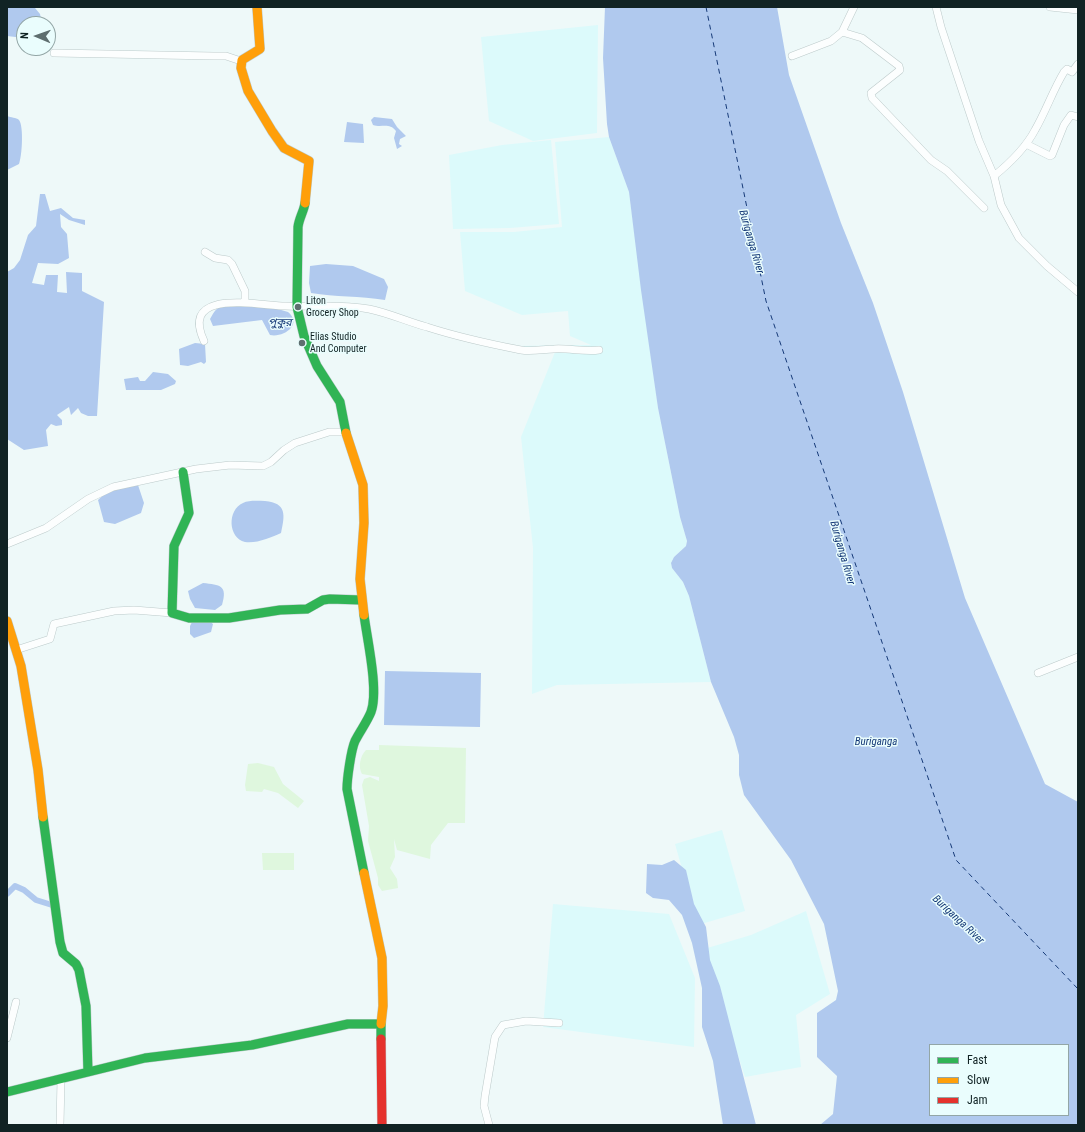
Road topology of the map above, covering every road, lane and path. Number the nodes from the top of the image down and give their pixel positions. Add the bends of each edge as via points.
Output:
1 (257, 7) edge
2 (854, 7) edge
3 (936, 7) edge
4 (1050, 7) edge
5 (1078, 10) edge
6 (842, 32) junction
7 (56, 53) edge
8 (792, 56) dead end
9 (241, 61) junction
10 (1078, 64) edge
11 (1078, 117) edge
12 (1026, 144) junction
13 (994, 176) junction
14 (984, 208) dead end
15 (205, 252) dead end
16 (1078, 292) edge
17 (245, 302) junction
18 (297, 307) junction
19 (204, 341) dead end
20 (599, 350) dead end
21 (346, 432) junction
22 (183, 472) junction
23 (7, 544) edge
24 (361, 600) junction
25 (172, 613) junction
26 (7, 621) edge
27 (16, 650) junction
28 (1078, 657) edge
29 (1038, 672) dead end
30 (16, 1002) dead end
31 (559, 1023) dead end
32 (381, 1024) junction
33 (7, 1038) edge
34 (88, 1072) junction
35 (61, 1079) junction
36 (7, 1092) edge
37 (60, 1125) edge
38 (382, 1125) edge
39 (489, 1125) edge

1 - 9 street via 260,49
2 - 6 street
3 - 13 street via 979,141
4 - 5 street
6 - 8 street via 831,41
6 - 14 street via 862,38 899,66 900,70 871,93 872,98 931,160 947,171
7 - 9 street via 226,56
9 - 18 street via 248,90 275,137 291,153 309,161 304,210 299,217 298,227
10 - 12 street via 1072,72 1067,69 1064,72
11 - 12 street via 1071,115 1064,125 1052,155
12 - 13 street via 1012,161
13 - 16 street via 1001,205 1019,238
15 - 17 street via 216,258 228,260 232,264 245,291
17 - 18 street
17 - 19 street via 221,303 202,314 200,334
18 - 20 street via 319,305 372,310 442,332 522,350
18 - 21 street via 307,344 317,366 340,402
21 - 22 street via 329,432 295,443 263,466 230,465
21 - 24 street via 363,485
22 - 23 street via 113,487 88,499 46,528
22 - 25 street via 189,516 174,546
24 - 25 street via 330,599 307,609 280,610 229,618 189,618
24 - 32 street via 372,667 373,703 371,712 354,743 347,775 347,789 382,958
25 - 27 street via 134,610 86,616 54,624 50,638
26 - 27 street
27 - 34 street via 21,666 38,770 61,947 63,953 79,970 86,1006
28 - 29 street
30 - 33 street
31 - 39 street via 526,1021 502,1025 495,1037 484,1096
32 - 34 street via 339,1024 267,1043 168,1054
32 - 38 street
34 - 35 street
35 - 36 street
35 - 37 street

